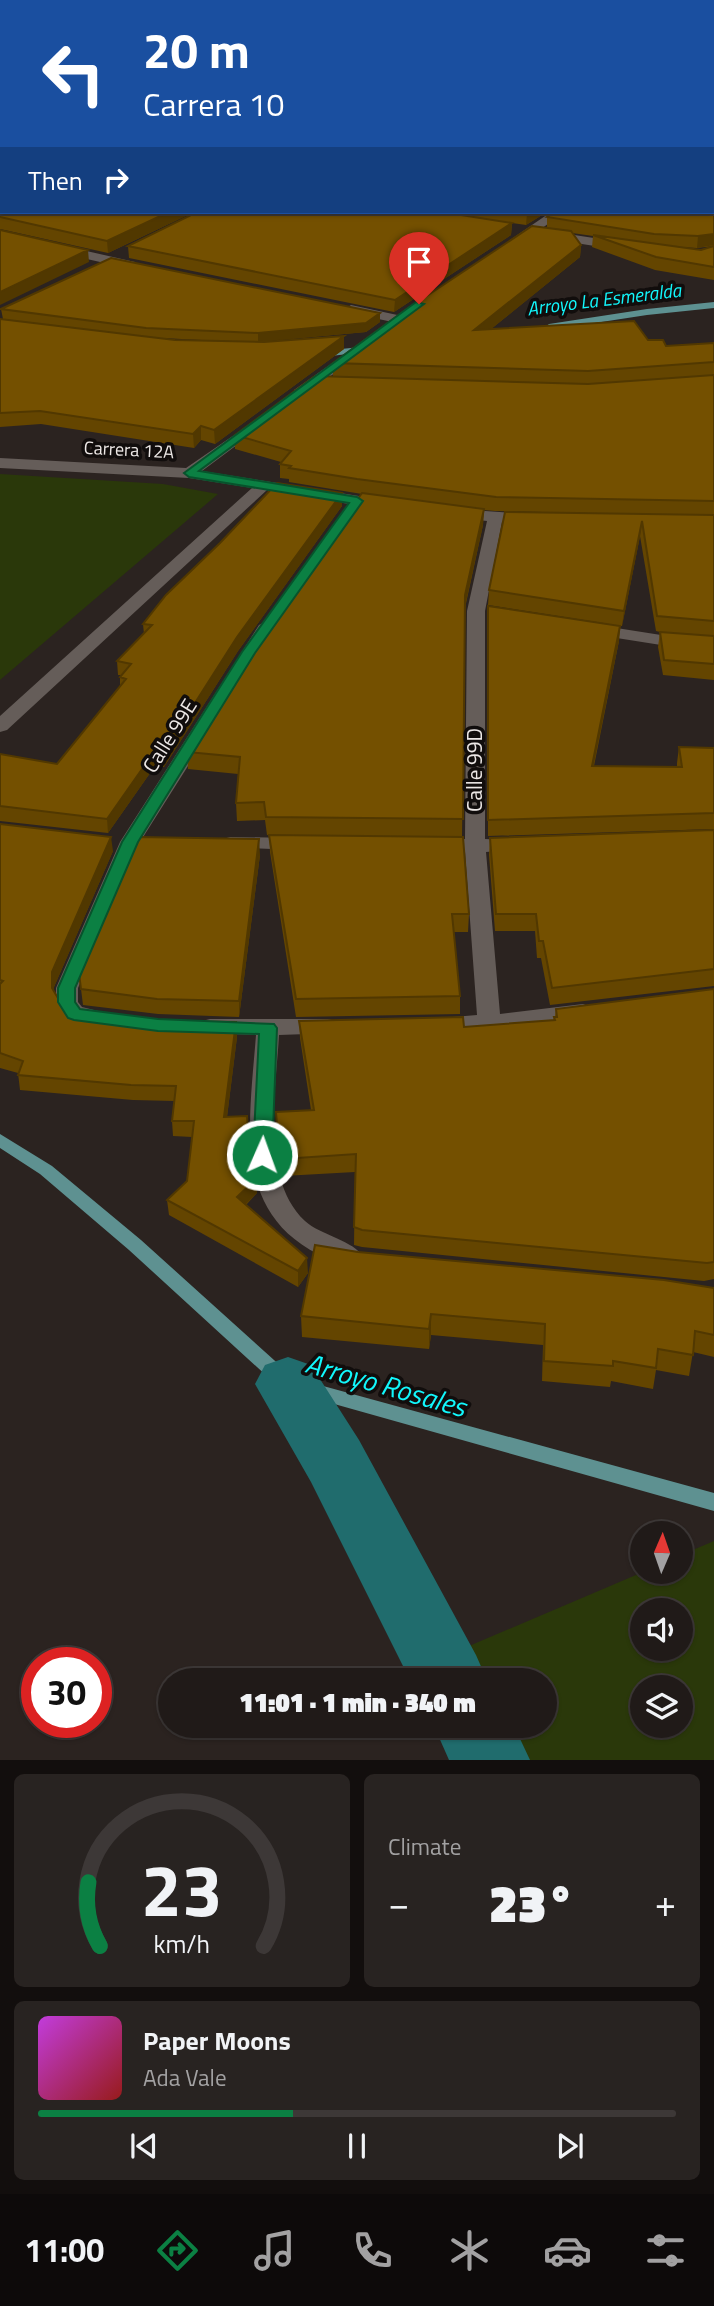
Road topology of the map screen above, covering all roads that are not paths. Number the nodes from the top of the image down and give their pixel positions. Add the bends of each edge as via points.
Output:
1 (555, 214) edge
2 (505, 228) edge
3 (530, 233) junction
4 (41, 244) edge
5 (508, 247) edge
6 (134, 248) edge
7 (639, 249) edge
8 (108, 260) junction
9 (148, 268) edge
10 (84, 272) edge
11 (332, 305) edge
12 (371, 338) junction
13 (343, 342) edge
14 (312, 383) junction
15 (337, 384) edge
16 (289, 400) edge
17 (267, 416) edge
18 (0, 463) edge
19 (189, 473) junction
20 (261, 487) junction
21 (357, 501) junction
22 (398, 506) edge
23 (439, 512) edge
24 (495, 519) junction
25 (550, 519) edge
26 (341, 523) edge
27 (280, 609) edge
28 (569, 626) edge
29 (714, 644) edge
30 (0, 726) edge
31 (104, 841) edge
32 (130, 842) junction
33 (157, 842) edge
34 (213, 843) edge
35 (323, 844) edge
36 (541, 844) edge
37 (419, 845) edge
38 (475, 846) junction
39 (608, 1009) edge
40 (110, 1019) edge
41 (489, 1023) junction
42 (420, 1025) edge
43 (186, 1026) edge
44 (351, 1026) edge
45 (268, 1028) junction
46 (372, 1261) edge

1 - 3 street
2 - 3 street
3 - 5 street
3 - 7 street
4 - 8 street
6 - 8 street
8 - 9 street
8 - 10 street
11 - 12 street via 403,315
12 - 13 street
12 - 14 street
14 - 15 street
14 - 16 street
17 - 19 street
18 - 19 street, Carrera 12A
19 - 20 street, Carrera 12A
20 - 21 street, Carrera 12A
20 - 30 street
21 - 22 street, Carrera 12A
21 - 26 street
23 - 24 street
24 - 25 street
24 - 38 street, Calle 99D via 483,612
27 - 32 street, Calle 99E
28 - 29 street
31 - 32 street
32 - 33 street
32 - 40 street, Calle 99E via 67,988 67,1002 74,1014
34 - 35 street
36 - 38 street
37 - 38 street
38 - 41 street, Calle 99D
39 - 41 street
41 - 42 street
43 - 45 street
44 - 45 street
45 - 46 street via 262,1155 269,1185 294,1226 324,1246

